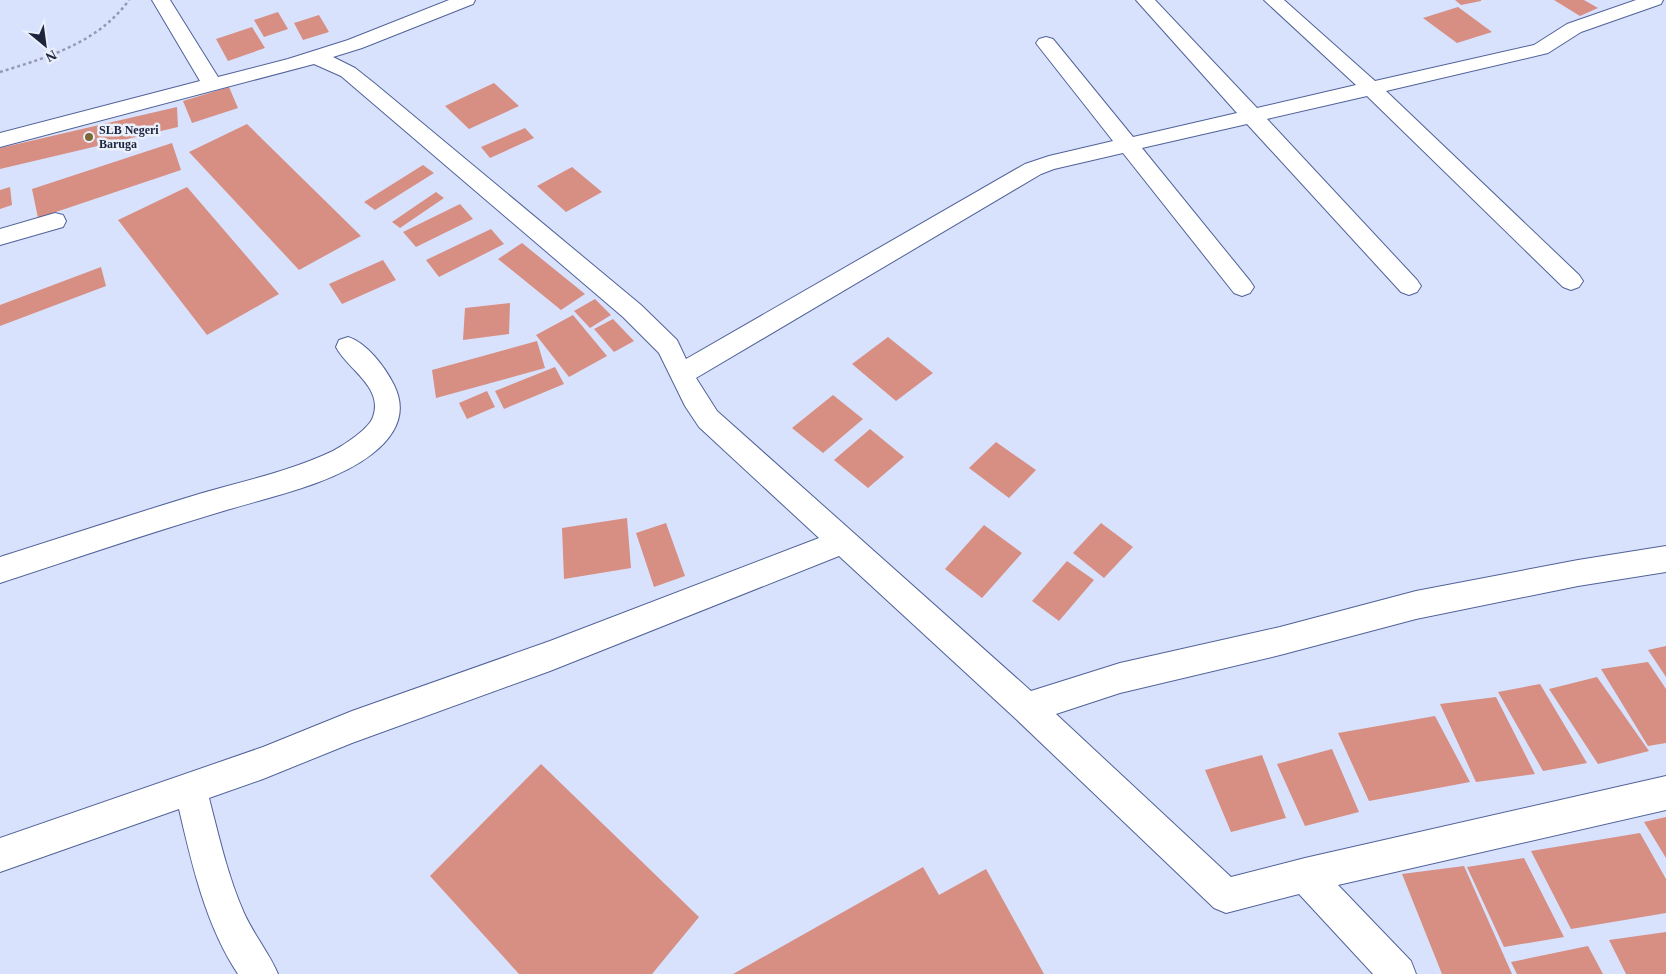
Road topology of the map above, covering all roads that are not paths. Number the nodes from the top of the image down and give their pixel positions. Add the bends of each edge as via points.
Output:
1 (162, 0) edge
2 (466, 0) edge
3 (1145, 0) edge
4 (1273, 0) edge
5 (1654, 0) edge
6 (1046, 43) dead end
7 (316, 57) junction
8 (212, 84) junction
9 (1371, 88) junction
10 (1253, 115) junction
11 (0, 140) edge
12 (1127, 144) junction
13 (55, 221) dead end
14 (0, 237) edge
15 (1571, 281) dead end
16 (1409, 286) dead end
17 (1242, 287) dead end
18 (348, 347) dead end
19 (681, 374) junction
20 (842, 542) junction
21 (1666, 559) edge
22 (0, 570) edge
23 (1027, 708) junction
24 (190, 787) junction
25 (1666, 793) edge
26 (0, 856) edge
27 (1305, 875) junction
28 (260, 974) edge
29 (1398, 974) edge

1 - 8 street
2 - 7 street
3 - 10 street
4 - 9 street
5 - 9 street via 1574,28 1541,49
6 - 12 street
7 - 8 street
7 - 19 street via 348,72 632,311 668,347
8 - 11 street
9 - 10 street
9 - 15 street
10 - 12 street
10 - 16 street
12 - 17 street
12 - 19 street via 1075,155 1033,169
13 - 14 street
18 - 22 street via 377,378 386,395 387,417 361,448 315,471
19 - 20 street via 708,419
20 - 23 street
20 - 24 street via 550,656
21 - 23 street via 1416,605 1280,642 1120,678
23 - 27 street via 1226,896
24 - 26 street
24 - 28 street via 204,845 228,918
25 - 27 street
27 - 29 street

